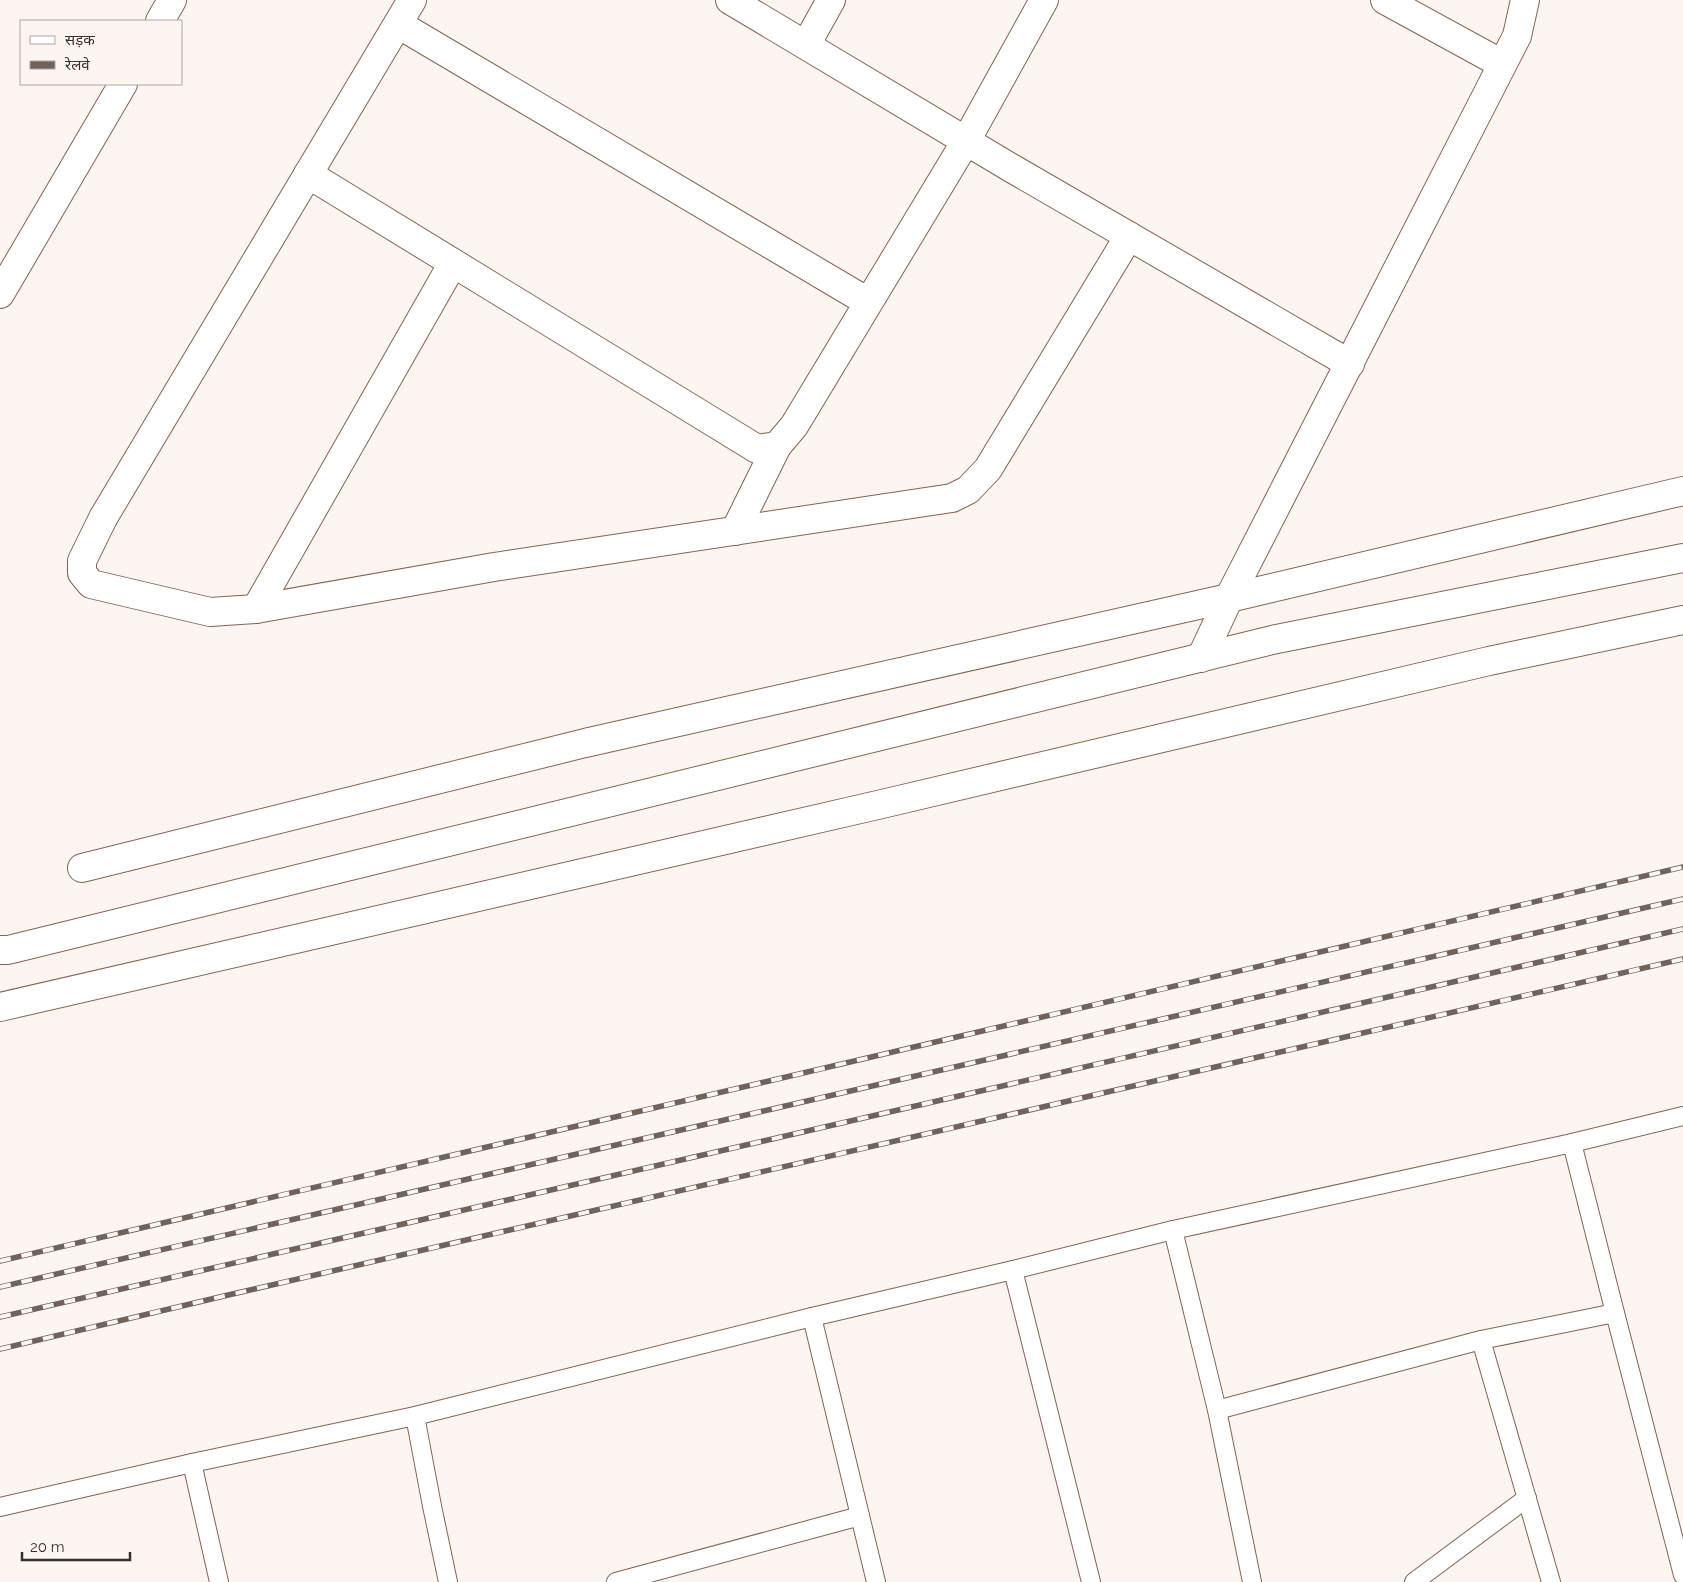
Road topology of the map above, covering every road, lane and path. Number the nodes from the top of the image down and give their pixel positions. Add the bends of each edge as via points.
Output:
1 (172, 0) edge
2 (412, 0) edge
3 (730, 0) edge
4 (831, 0) edge
5 (1044, 0) edge
6 (1385, 0) edge
7 (1525, 0) edge
8 (161, 20) edge
9 (398, 24) junction
10 (806, 45) junction
11 (1502, 64) junction
12 (122, 85) edge
13 (966, 141) junction
14 (308, 174) junction
15 (1130, 236) junction
16 (453, 263) junction
17 (0, 294) edge
18 (868, 302) junction
19 (1350, 364) junction
20 (777, 446) junction
21 (1683, 491) edge
22 (735, 531) junction
23 (1683, 558) edge
24 (1229, 598) junction
25 (256, 609) junction
26 (1683, 620) edge
27 (1201, 658) junction
28 (82, 868) dead end
29 (0, 950) edge
30 (0, 1007) edge
31 (1683, 1116) edge
32 (1572, 1143) junction
33 (1173, 1230) junction
34 (1013, 1270) junction
35 (1614, 1313) junction
36 (812, 1317) junction
37 (1481, 1340) junction
38 (1216, 1410) junction
39 (415, 1416) junction
40 (192, 1463) junction
41 (1527, 1498) junction
42 (0, 1507) edge
43 (860, 1516) junction
44 (1683, 1575) edge
45 (657, 1576) edge
46 (219, 1582) edge
47 (448, 1582) edge
48 (616, 1582) edge
49 (876, 1582) edge
50 (1091, 1582) edge
51 (1252, 1582) edge
52 (1414, 1582) edge
53 (1551, 1582) edge

1 - 8 street
2 - 9 street
3 - 10 street
4 - 10 street
5 - 13 street
6 - 11 street
7 - 11 street via 1516,36
9 - 14 street
9 - 18 street
10 - 13 street
11 - 19 street
12 - 17 street
13 - 15 street
13 - 18 street
14 - 16 street
14 - 25 street via 103,518 82,561 82,573 91,584 210,612
15 - 19 street
15 - 22 street via 988,469 968,490 952,498
16 - 20 street via 757,449
16 - 25 street
18 - 20 street via 794,426
19 - 24 street
20 - 22 street
21 - 24 street
22 - 25 street via 494,567
23 - 27 street via 1272,640
24 - 27 street
24 - 28 street via 585,743
26 - 30 street via 1488,661
27 - 29 street
31 - 32 lane
32 - 33 lane
32 - 35 lane
33 - 34 lane
33 - 38 lane
34 - 36 lane
34 - 50 lane
35 - 37 lane
35 - 44 lane
36 - 39 lane
36 - 43 lane
37 - 38 lane
37 - 41 lane
38 - 51 lane
39 - 40 lane
39 - 47 lane
40 - 42 lane
40 - 46 lane
41 - 52 lane
41 - 53 lane
43 - 45 lane
43 - 49 lane
45 - 48 lane

